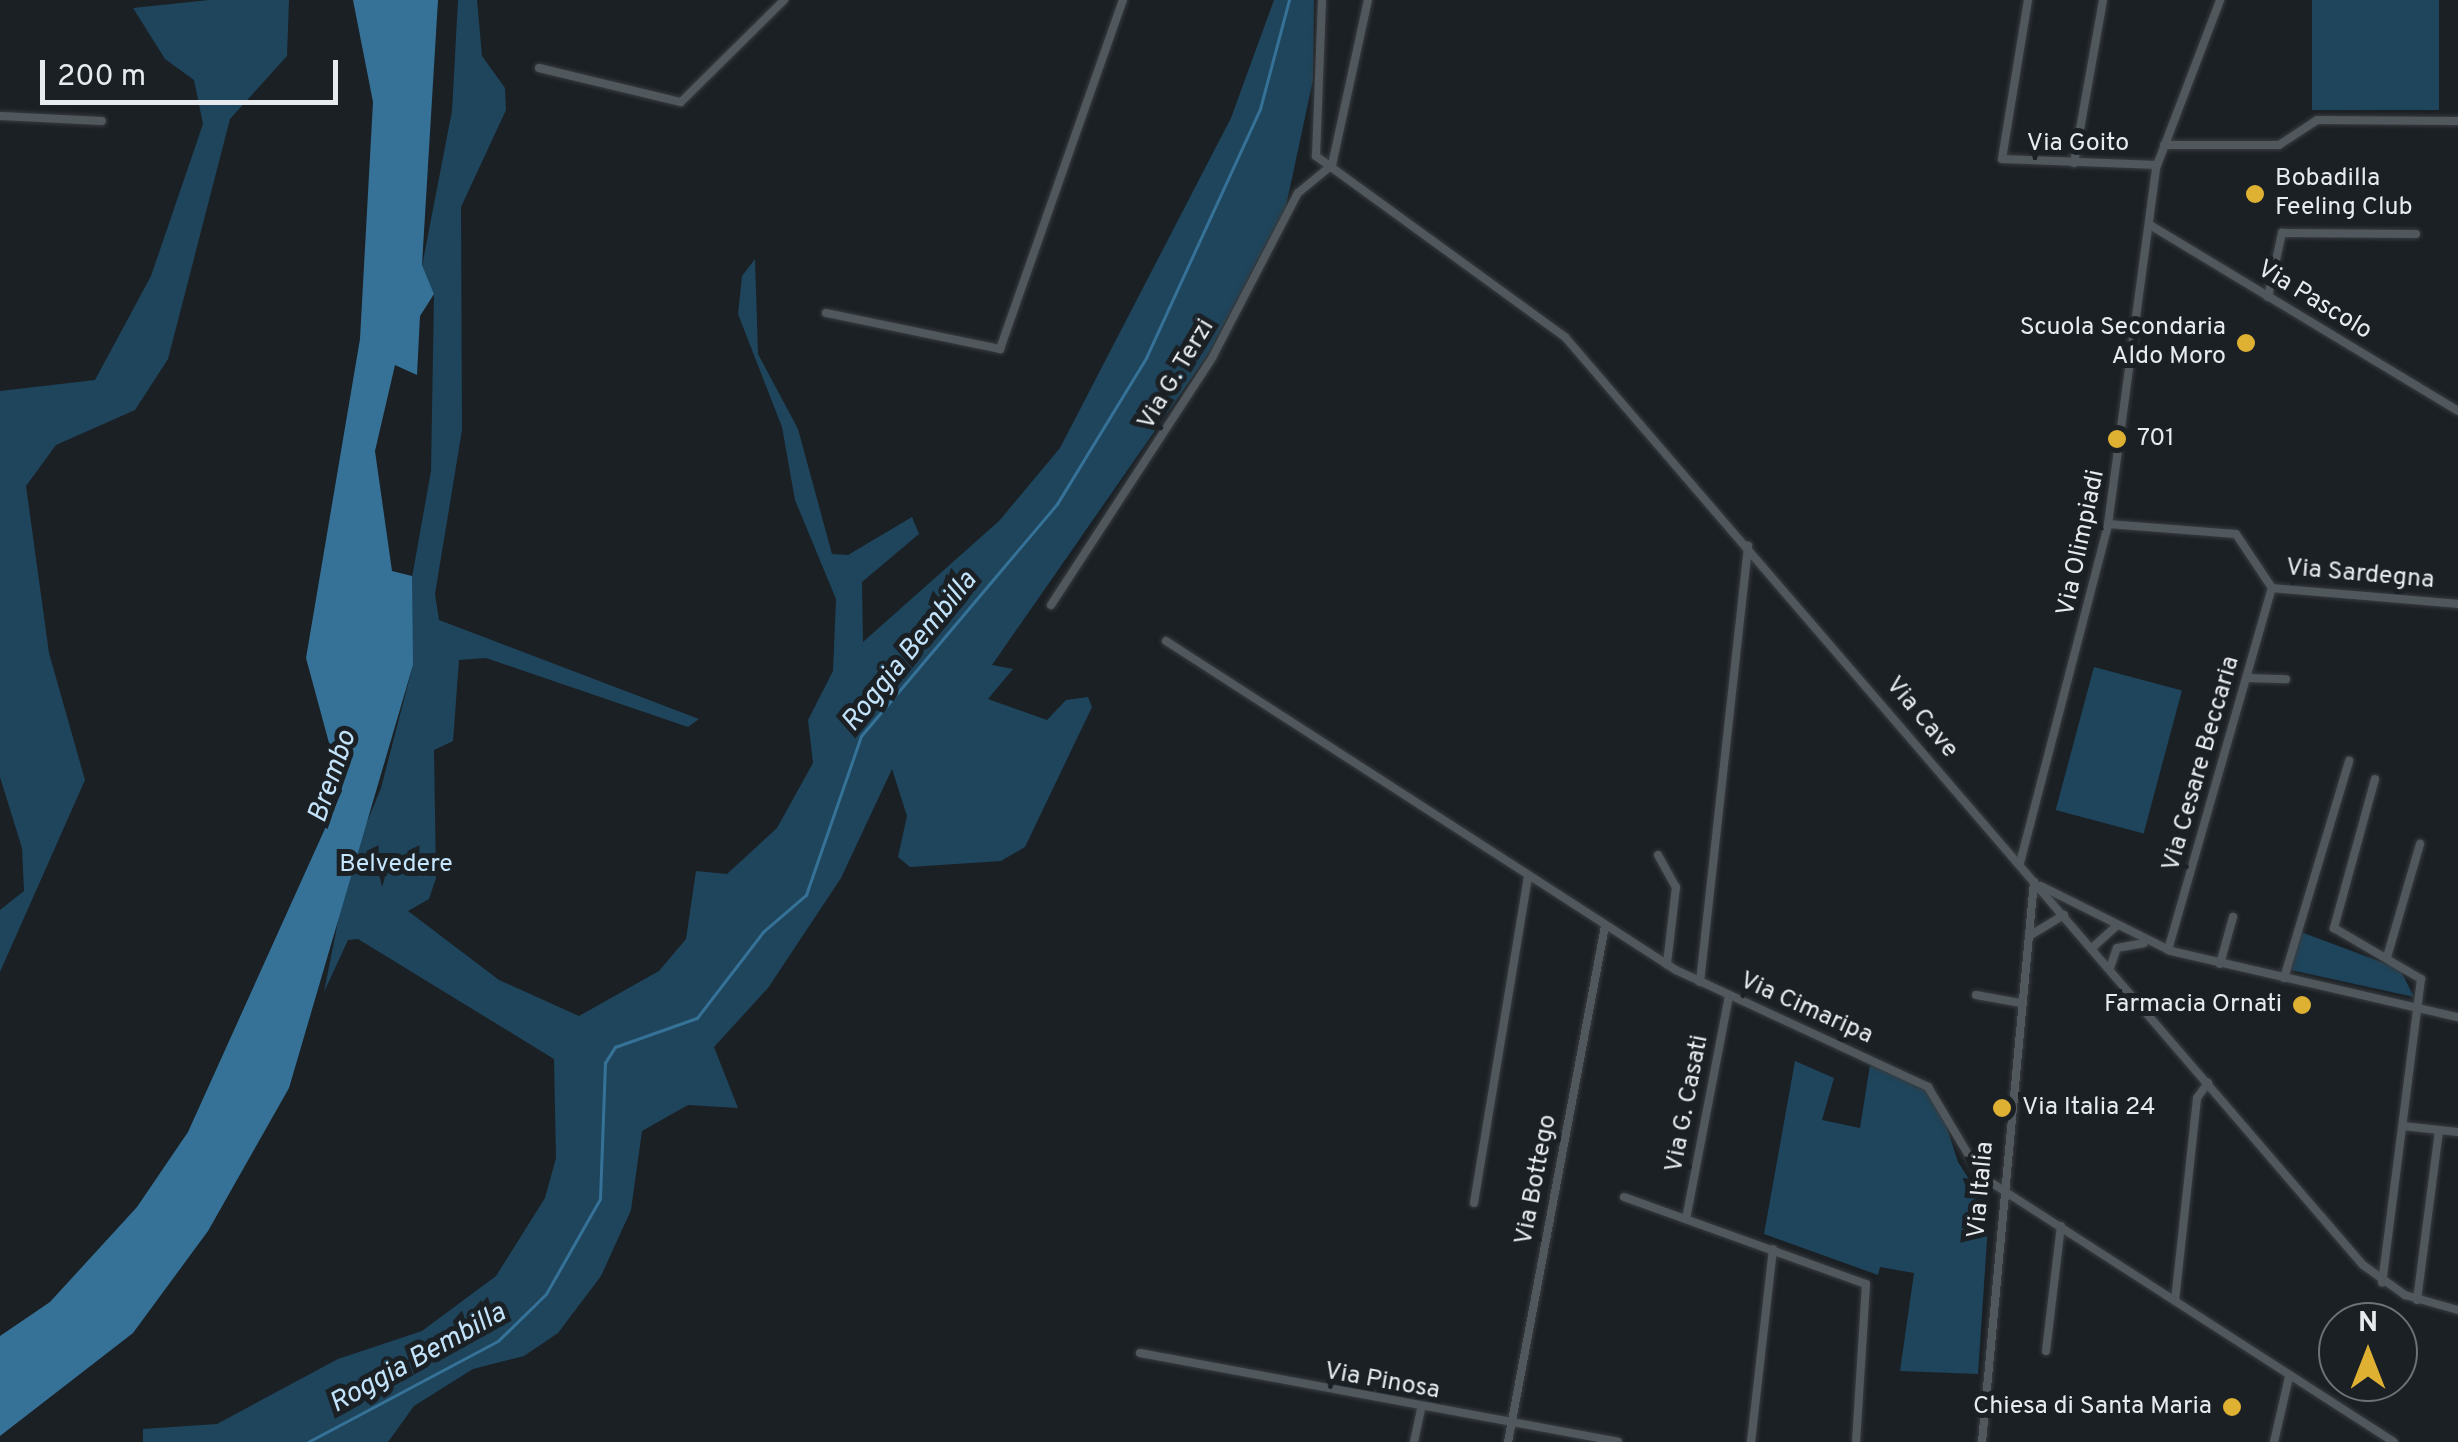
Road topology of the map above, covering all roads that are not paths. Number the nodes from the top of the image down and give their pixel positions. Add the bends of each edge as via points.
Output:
1 (784, 0) edge
2 (1124, 0) edge
3 (1322, 0) edge
4 (1368, 0) edge
5 (2028, 0) edge
6 (2103, 0) edge
7 (2220, 0) edge
8 (538, 68) dead end
9 (0, 116) edge
10 (102, 120) dead end
11 (2458, 121) edge
12 (2164, 145) junction
13 (2074, 163) junction
14 (1332, 165) junction
15 (2157, 165) junction
16 (2150, 225) junction
17 (2416, 234) dead end
18 (2268, 297) junction
19 (826, 313) dead end
20 (2458, 411) edge
21 (2108, 524) junction
22 (1748, 546) junction
23 (2272, 588) junction
24 (2458, 604) edge
25 (1051, 605) dead end
26 (1166, 641) dead end
27 (2248, 678) junction
28 (2286, 679) dead end
29 (2349, 761) dead end
30 (2375, 779) dead end
31 (2420, 844) dead end
32 (1658, 855) dead end
33 (2020, 863) junction
34 (1528, 876) junction
35 (2036, 883) junction
36 (2064, 915) junction
37 (2232, 916) dead end
38 (1606, 926) junction
39 (2116, 927) junction
40 (2029, 936) junction
41 (2148, 942) junction
42 (2092, 948) junction
43 (2168, 950) junction
44 (2387, 958) junction
45 (1667, 964) junction
46 (2220, 964) junction
47 (2110, 968) junction
48 (2284, 978) junction
49 (1700, 982) junction
50 (1976, 995) dead end
51 (1729, 996) junction
52 (2021, 1003) junction
53 (2418, 1008) junction
54 (2458, 1017) edge
55 (2208, 1083) junction
56 (2404, 1126) junction
57 (2439, 1130) junction
58 (2458, 1132) edge
59 (2000, 1188) junction
60 (1624, 1197) dead end
61 (1474, 1203) dead end
62 (1686, 1219) junction
63 (2061, 1226) junction
64 (1773, 1248) junction
65 (2382, 1283) junction
66 (2417, 1300) junction
67 (2176, 1301) junction
68 (2458, 1310) edge
69 (2046, 1352) dead end
70 (1140, 1353) dead end
71 (2289, 1377) junction
72 (1421, 1410) junction
73 (1512, 1424) junction
74 (1572, 1438) edge
75 (1605, 1441) edge
76 (1414, 1442) edge
77 (1508, 1442) edge
78 (1618, 1442) edge
79 (1751, 1442) edge
80 (1856, 1442) edge
81 (1982, 1442) edge
82 (2274, 1442) edge
83 (2394, 1442) edge

1 - 8 street via 681,102
2 - 19 street via 1000,349
3 - 14 street via 1310,139
4 - 14 street
5 - 13 street, Via Goito via 2001,157
6 - 13 street
7 - 12 street, Via Olimpiadi
9 - 10 street
11 - 12 street via 2317,120 2279,145
12 - 15 street, Via Olimpiadi
13 - 15 street, Via Goito
14 - 22 street, Via Cave via 1554,328
14 - 25 street, Via G. Terzi via 1298,194 1212,358
15 - 16 street, Via Olimpiadi
16 - 18 street, Via Pascolo
16 - 21 street, Via Olimpiadi
17 - 18 street via 2282,233
18 - 20 street, Via Pascolo
21 - 23 street, Via Sardegna via 2236,534
21 - 33 street, Via Olimpiadi
22 - 33 street, Via Cave
22 - 49 street
23 - 24 street, Via Sardegna
23 - 27 street, Via Cesare Beccaria
26 - 34 street, Via Cimaripa
27 - 28 street
27 - 43 street, Via Cesare Beccaria
29 - 48 street
30 - 44 street via 2334,928
31 - 44 street
32 - 45 street via 1676,887
33 - 35 street, Via Cave
34 - 38 street, Via Cimaripa
34 - 61 street
35 - 36 street, Via Cave
35 - 39 street
35 - 40 street, Via Italia
36 - 40 street
36 - 42 street, Via Cave
37 - 46 street
38 - 45 street, Via Cimaripa
38 - 73 street, Via Bottego
39 - 41 street
39 - 42 street
40 - 52 street, Via Italia
41 - 43 street
41 - 47 street via 2119,946
42 - 47 street, Via Cave
43 - 46 street
44 - 53 street via 2420,976
45 - 49 street, Via Cimaripa
46 - 48 street
47 - 55 street, Via Cave
48 - 53 street
49 - 51 street, Via Cimaripa
50 - 52 street
51 - 59 street, Via Cimaripa via 1928,1087 1946,1106 1966,1159
51 - 62 street, Via G. Casati
52 - 59 street, Via Italia
53 - 54 street
53 - 56 street
55 - 65 street, Via Cave
55 - 67 street via 2198,1098
56 - 57 street
56 - 65 street
57 - 58 street
57 - 66 street
59 - 63 street, Via Cimaripa
59 - 81 street, Via Italia
60 - 62 street
62 - 64 street
63 - 67 street, Via Cimaripa
63 - 69 street
64 - 79 street
64 - 80 street via 1870,1290
65 - 66 street, Via Cave
66 - 68 street, Via Cave
67 - 71 street, Via Cimaripa
70 - 72 street, Via Pinosa
71 - 82 street
71 - 83 street, Via Cimaripa
72 - 73 street, Via Pinosa
72 - 76 street
73 - 74 street, Via Pinosa
73 - 77 street, Via Bottego
74 - 75 street, Via Pinosa
75 - 78 street, Via Pinosa

